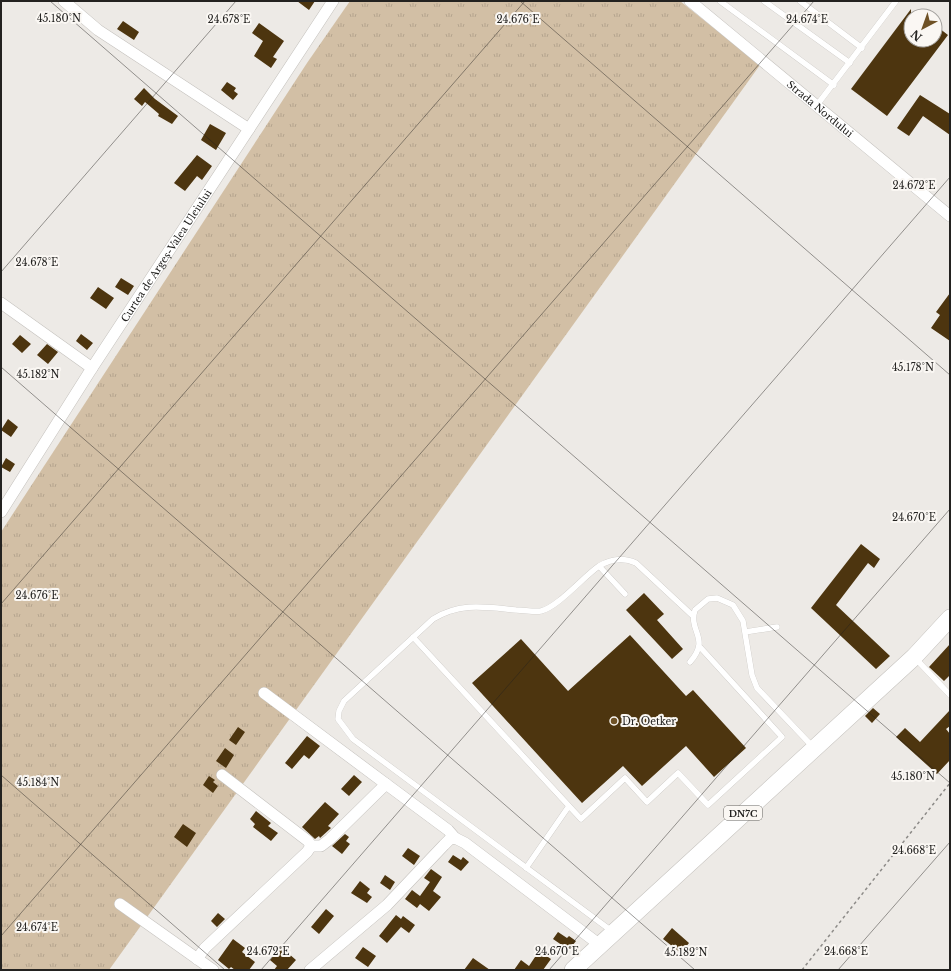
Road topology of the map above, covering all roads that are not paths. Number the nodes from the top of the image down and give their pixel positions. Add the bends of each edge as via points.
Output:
1 (64, 1) edge
2 (333, 1) edge
3 (690, 1) edge
4 (720, 1) edge
5 (764, 1) edge
6 (800, 1) edge
7 (896, 1) edge
8 (862, 48) junction
9 (850, 64) junction
10 (834, 85) junction
11 (817, 105) junction
12 (249, 129) junction
13 (950, 216) edge
14 (1, 303) edge
15 (92, 368) junction
16 (1, 512) edge
17 (599, 566) junction
18 (625, 594) dead end
19 (693, 616) junction
20 (950, 618) edge
21 (777, 627) dead end
22 (745, 632) junction
23 (413, 637) junction
24 (699, 646) junction
25 (914, 657) junction
26 (690, 662) dead end
27 (264, 693) dead end
28 (950, 695) edge
29 (814, 748) junction
30 (222, 775) dead end
31 (386, 784) junction
32 (568, 806) junction
33 (455, 838) junction
34 (311, 846) junction
35 (526, 868) junction
36 (120, 904) dead end
37 (613, 932) junction
38 (600, 945) junction
39 (197, 958) junction
40 (214, 970) edge
41 (310, 970) edge
42 (573, 970) edge

1 - 12 street via 98,30
2 - 12 street, Curtea de Argeș-Valea Uleiului
3 - 11 street, Strada Nordului
4 - 10 lane
5 - 9 lane
6 - 8 lane
7 - 8 lane
8 - 9 lane
9 - 10 lane
10 - 11 lane
11 - 13 street, Strada Nordului
12 - 15 street, Curtea de Argeș-Valea Uleiului
14 - 15 street
15 - 16 street, Curtea de Argeș-Valea Uleiului
17 - 18 lane
17 - 19 lane via 609,560 626,558 636,563
17 - 23 lane via 546,609 539,611 463,607 447,611 433,619
19 - 22 lane via 701,603 708,598 717,598 733,605 740,614
19 - 24 lane via 700,638
20 - 25 main road, DN7C
21 - 22 lane
22 - 29 lane via 752,675 757,688
23 - 32 lane
23 - 35 lane via 344,701 338,719 353,739
24 - 26 lane
24 - 32 lane via 782,737 708,805 678,773 647,802 625,778 581,819
25 - 28 lane
25 - 29 main road, DN7C
27 - 31 street
29 - 37 main road, DN7C
30 - 34 street via 308,841
31 - 33 street
31 - 34 street via 330,839 321,846
32 - 35 lane
33 - 38 street
33 - 41 street via 450,839 387,905
34 - 39 street
35 - 37 lane
36 - 39 street
37 - 38 main road, DN7C
38 - 42 main road, DN7C
39 - 40 street

